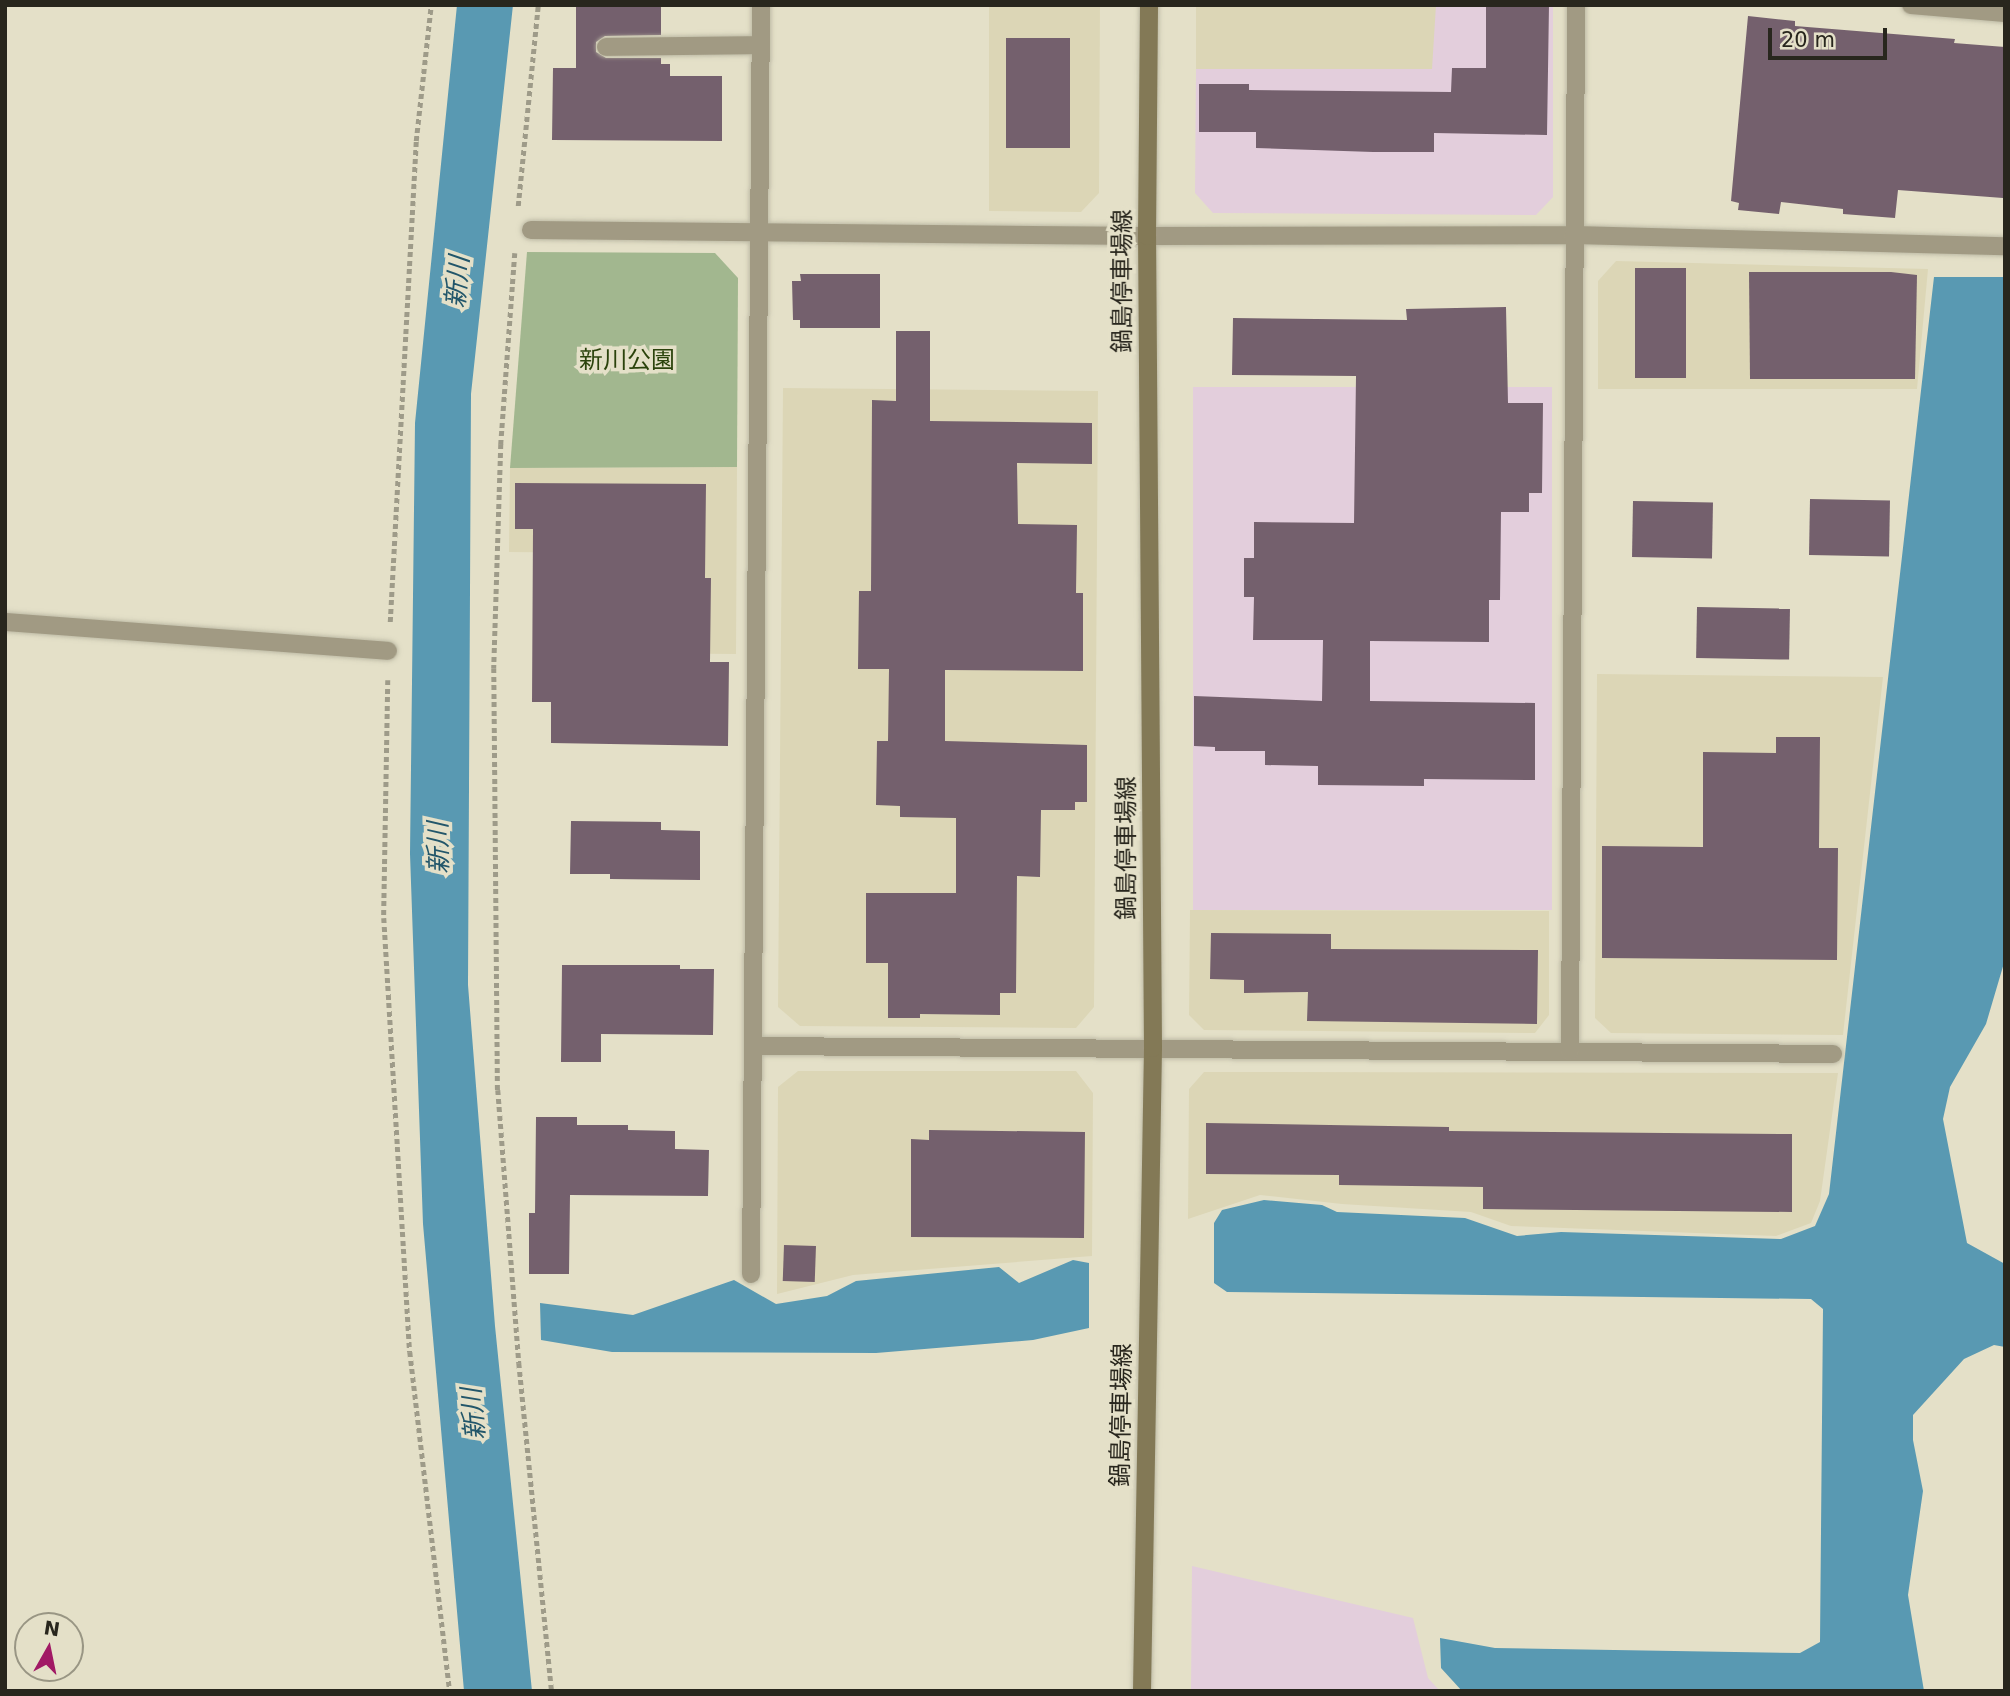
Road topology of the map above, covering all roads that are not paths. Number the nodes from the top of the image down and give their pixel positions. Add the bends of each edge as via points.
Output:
1 (761, 5) edge
2 (1149, 5) edge
3 (1576, 5) edge
4 (1910, 5) edge
5 (2005, 13) edge
6 (760, 45) junction
7 (606, 47) dead end
8 (531, 230) dead end
9 (759, 231) junction
10 (1574, 235) junction
11 (1147, 236) junction
12 (2005, 246) edge
13 (5, 622) edge
14 (388, 651) road end
15 (754, 1046) junction
16 (1153, 1048) junction
17 (1570, 1052) junction
18 (1833, 1054) dead end
19 (751, 1274) dead end
20 (1142, 1691) edge

1 - 6 street
2 - 11 main road, 鍋島停車場線
3 - 10 street
4 - 5 street
6 - 7 street
6 - 9 street
8 - 9 street
9 - 11 street
9 - 15 street
10 - 11 street
10 - 12 street
10 - 17 street
11 - 16 main road, 鍋島停車場線
13 - 14 street
15 - 16 street
15 - 19 street
16 - 17 street
16 - 20 main road, 鍋島停車場線
17 - 18 street

